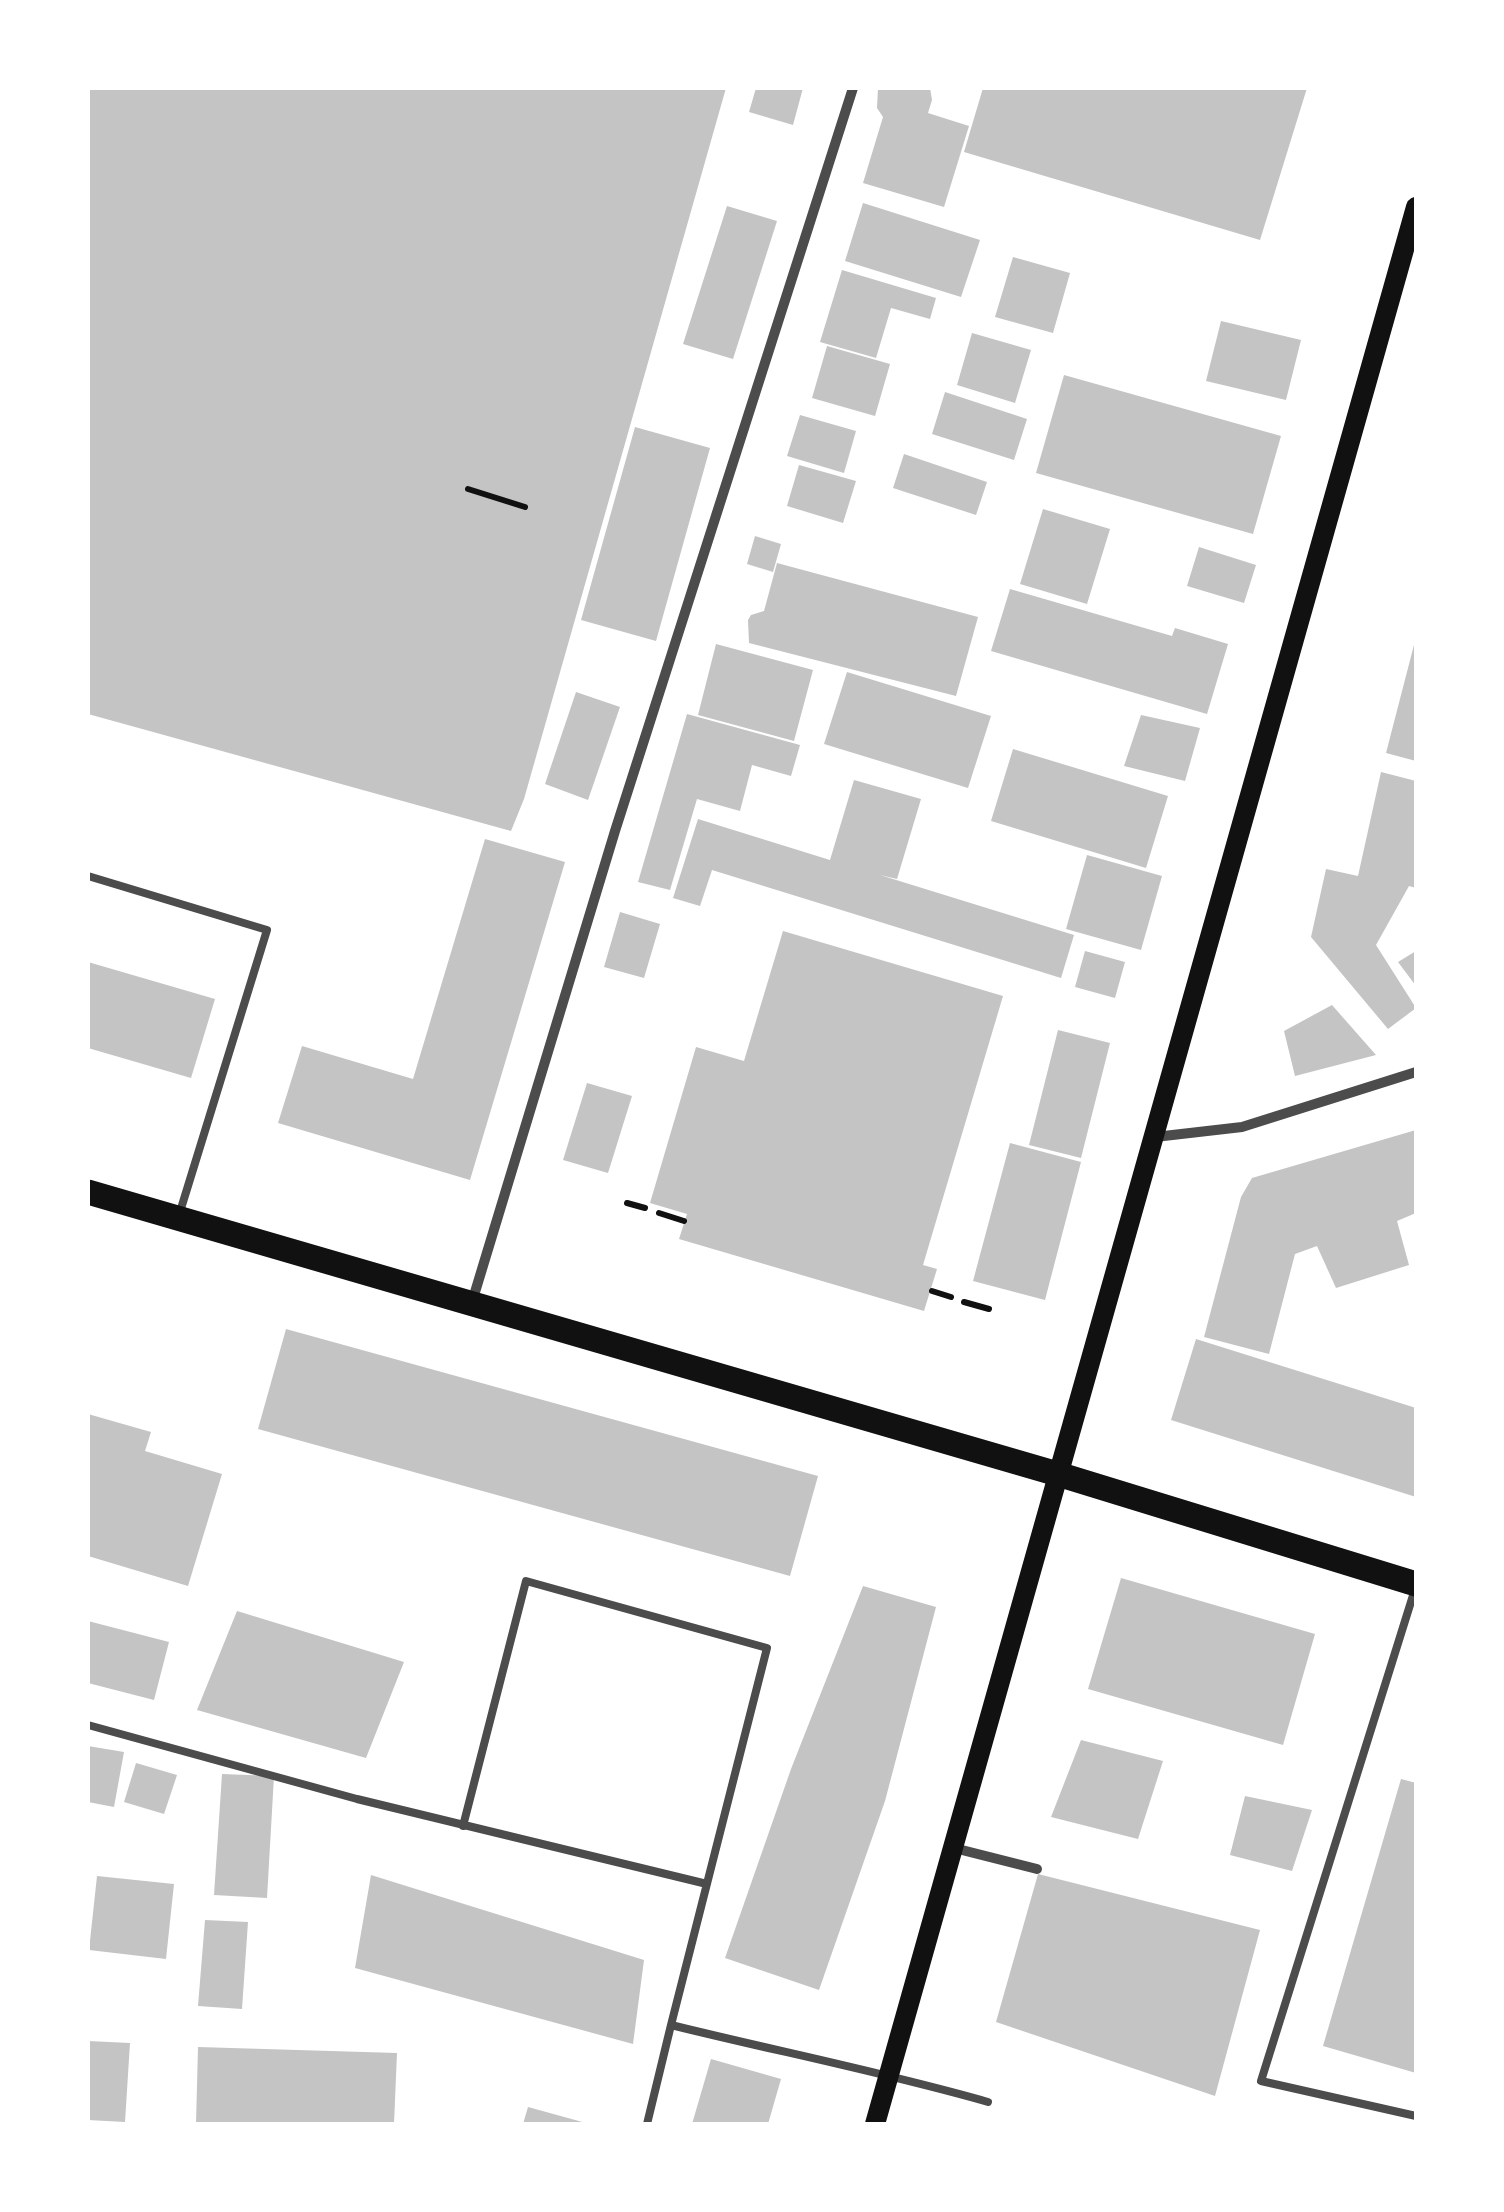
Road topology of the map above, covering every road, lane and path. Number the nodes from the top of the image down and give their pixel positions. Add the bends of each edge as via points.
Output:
1 (853, 88) edge
2 (1416, 207) edge
3 (468, 488) dead end
4 (525, 507) dead end
5 (88, 876) edge
6 (1416, 1072) edge
7 (1155, 1137) junction
8 (88, 1192) edge
9 (627, 1203) dead end
10 (645, 1208) dead end
11 (659, 1213) dead end
12 (177, 1218) junction
13 (684, 1221) dead end
14 (932, 1291) dead end
15 (951, 1297) dead end
16 (964, 1302) dead end
17 (471, 1303) junction
18 (989, 1309) dead end
19 (1061, 1475) junction
20 (1416, 1585) edge
21 (88, 1725) edge
22 (463, 1826) junction
23 (954, 1848) junction
24 (1037, 1869) dead end
25 (707, 1884) junction
26 (670, 2025) junction
27 (890, 2075) junction
28 (988, 2102) dead end
29 (1416, 2116) edge
30 (647, 2124) edge
31 (876, 2124) edge

1 - 17 street
2 - 7 main road
3 - 4 path
5 - 12 lane via 267,930
6 - 7 street via 1242,1127
7 - 19 main road
8 - 12 main road
9 - 10 path
11 - 13 path
12 - 17 main road
14 - 15 path
16 - 18 path
17 - 19 main road
19 - 20 main road
19 - 23 main road
20 - 29 lane via 1261,2082
21 - 22 lane
22 - 25 lane
22 - 25 lane via 526,1582 767,1648
23 - 24 street
23 - 27 main road
25 - 26 lane
26 - 27 lane
26 - 30 lane
27 - 28 lane
27 - 31 main road

